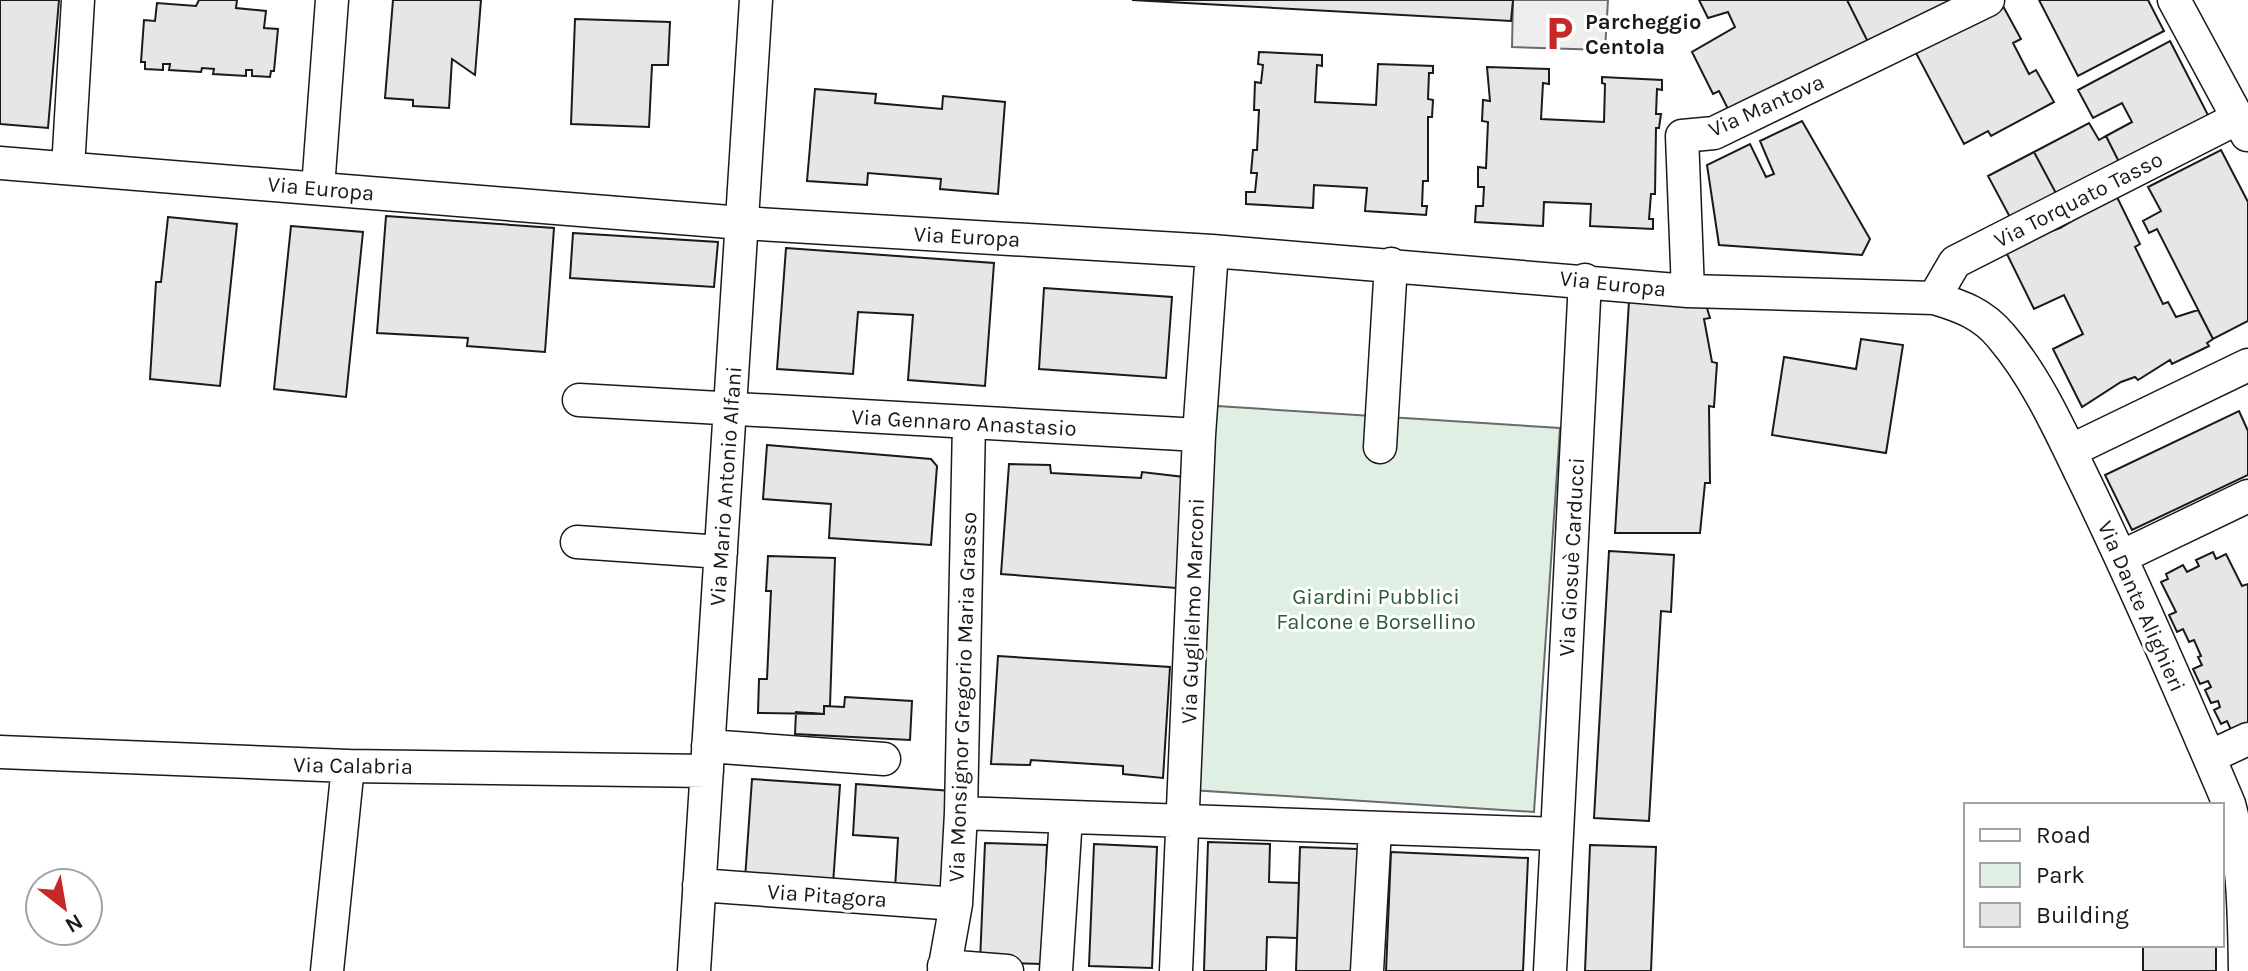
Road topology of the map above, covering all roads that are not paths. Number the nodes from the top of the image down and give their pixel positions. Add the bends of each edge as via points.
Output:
1 (78, 0) edge
2 (332, 0) edge
3 (756, 0) edge
4 (1988, 0) edge
5 (2174, 0) edge
6 (2243, 128) edge
7 (0, 163) edge
8 (68, 168) junction
9 (318, 188) junction
10 (742, 223) junction
11 (1212, 251) junction
12 (1391, 264) junction
13 (1585, 280) junction
14 (1688, 291) junction
15 (1934, 298) junction
16 (2248, 365) edge
17 (579, 400) dead end
18 (730, 409) junction
19 (969, 423) junction
20 (1199, 435) junction
21 (1380, 447) dead end
22 (2070, 451) junction
23 (2248, 496) edge
24 (577, 542) dead end
25 (721, 552) junction
26 (2121, 557) junction
27 (2248, 739) edge
28 (0, 752) edge
29 (2209, 757) junction
30 (708, 758) junction
31 (884, 759) dead end
32 (348, 766) junction
33 (961, 813) junction
34 (1066, 817) junction
35 (1182, 823) junction
36 (1375, 829) junction
37 (1557, 834) junction
38 (699, 885) junction
39 (956, 904) junction
40 (944, 969) edge
41 (327, 971) edge
42 (694, 971) edge
43 (1007, 971) edge
44 (1056, 971) edge
45 (1176, 971) edge
46 (1367, 971) edge
47 (1550, 971) edge
48 (2245, 971) edge

1 - 8 street
2 - 9 street
3 - 10 street, Via Mario Antonio Alfani
4 - 14 street, Via Mantova via 1714,133 1682,136
5 - 6 street
6 - 15 street, Via Torquato Tasso via 1955,262
7 - 8 street, Via Europa
8 - 9 street, Via Europa
9 - 10 street, Via Europa
10 - 11 street, Via Europa
10 - 18 street, Via Mario Antonio Alfani
11 - 12 street, Via Europa
11 - 20 street, Via Guglielmo Marconi
12 - 13 street, Via Europa
12 - 21 street
13 - 14 street, Via Europa
13 - 37 street, Via Giosuè Carducci
14 - 15 street, Via Europa
15 - 22 street, Via Dante Alighieri via 1971,309 2001,334
16 - 22 street
17 - 18 street, Via Gennaro Anastasio
18 - 19 street, Via Gennaro Anastasio
18 - 25 street, Via Mario Antonio Alfani
19 - 20 street, Via Gennaro Anastasio
19 - 33 street, Via Monsignor Gregorio Maria Grasso
20 - 35 street, Via Guglielmo Marconi
22 - 26 street, Via Dante Alighieri
23 - 26 street
24 - 25 street
25 - 30 street, Via Mario Antonio Alfani
26 - 29 street, Via Dante Alighieri
27 - 29 street
28 - 32 street, Via Calabria
29 - 48 street, Via Dante Alighieri via 2237,834
30 - 31 street, Via Calabria
30 - 32 street, Via Calabria
30 - 38 street, Via Mario Antonio Alfani
32 - 41 street
33 - 34 street
33 - 39 street, Via Monsignor Gregorio Maria Grasso
34 - 35 street
34 - 44 street
35 - 36 street
35 - 45 street, Via Guglielmo Marconi
36 - 37 street
36 - 46 street
37 - 47 street, Via Giosuè Carducci
38 - 39 street, Via Pitagora
38 - 42 street, Via Mario Antonio Alfani
39 - 40 street, Via Monsignor Gregorio Maria Grasso
40 - 43 street

